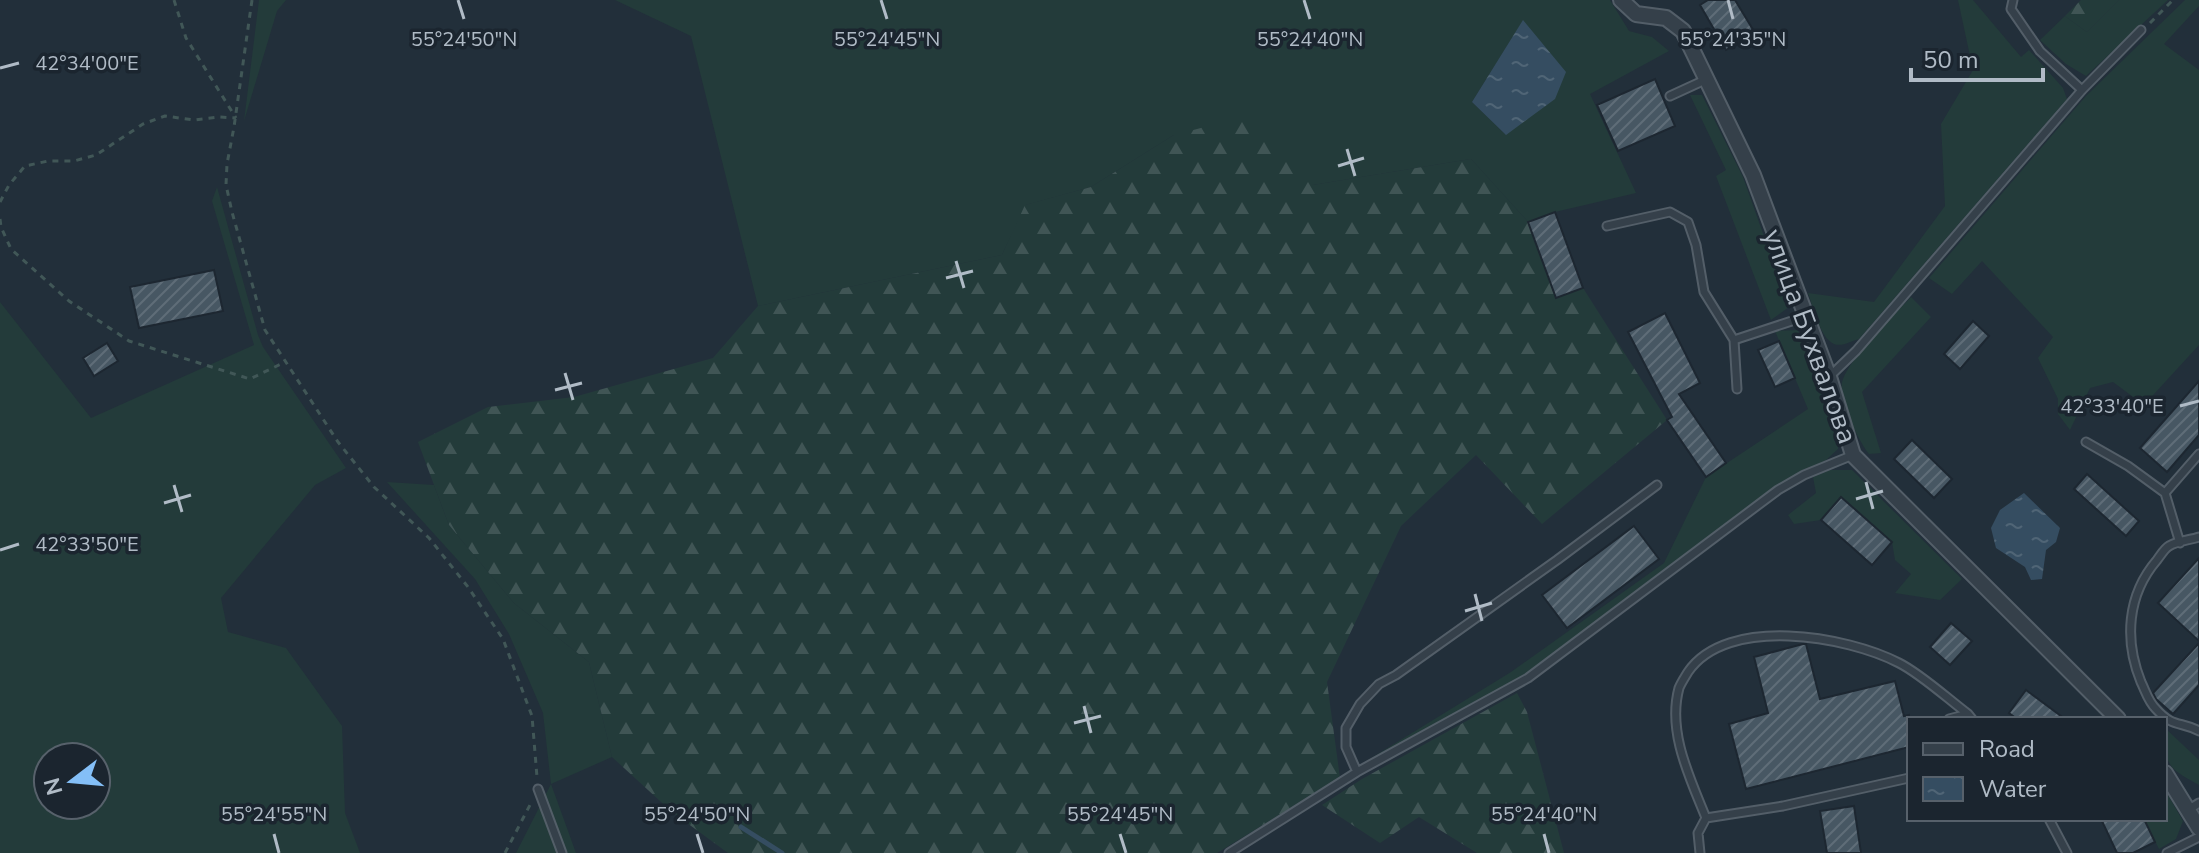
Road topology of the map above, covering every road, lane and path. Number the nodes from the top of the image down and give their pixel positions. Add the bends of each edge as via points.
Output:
1 (174, 0) edge
2 (252, 0) edge
3 (1621, 0) edge
4 (2013, 0) edge
5 (2173, 0) edge
6 (2141, 30) joint
7 (1707, 79) junction
8 (2082, 90) junction
9 (1670, 96) dead end
10 (236, 118) junction
11 (0, 202) edge
12 (0, 219) edge
13 (1607, 226) dead end
14 (1807, 316) junction
15 (1734, 340) junction
16 (285, 362) junction
17 (1829, 377) junction
18 (1737, 389) dead end
19 (2086, 442) dead end
20 (2199, 454) edge
21 (1853, 455) junction
22 (1657, 485) dead end
23 (2165, 493) junction
24 (2199, 537) edge
25 (2180, 543) junction
26 (1970, 716) edge
27 (2116, 717) edge
28 (2164, 717) edge
29 (2167, 719) edge
30 (2199, 731) edge
31 (1357, 772) junction
32 (2167, 775) edge
33 (1907, 778) edge
34 (538, 789) junction
35 (2194, 806) edge
36 (1706, 818) junction
37 (2050, 821) edge
38 (2199, 828) edge
39 (2199, 837) edge
40 (505, 853) edge
41 (562, 853) edge
42 (1229, 853) edge
43 (1700, 853) edge
44 (2067, 853) edge
45 (2167, 853) edge

1 - 10 path via 186,38
2 - 10 path
3 - 7 street, улица Бухвалова via 1636,14 1666,18 1683,31
4 - 8 lane via 2011,9 2040,51
5 - 6 path
6 - 8 lane
7 - 9 lane
7 - 14 street, улица Бухвалова via 1753,175
8 - 17 lane
10 - 11 path via 165,116 96,155 25,166
10 - 16 path via 226,185 265,330
12 - 16 path via 11,249 69,301 129,341 250,379
13 - 15 lane via 1670,212 1688,222 1704,292
14 - 15 lane
14 - 17 street, улица Бухвалова
15 - 18 lane
16 - 34 path via 338,442 374,487 429,538 503,639 532,716
17 - 21 street, улица Бухвалова
19 - 23 lane
20 - 23 lane
21 - 27 street, улица Бухвалова
21 - 31 lane via 1778,490 1528,678
22 - 31 lane via 1379,684 1346,728 1346,747
23 - 25 lane
24 - 25 lane
25 - 28 lane via 2169,546 2146,573 2131,618 2133,664 2149,701
26 - 36 lane via 1900,663 1857,647 1803,636 1723,645 1697,660 1680,686 1676,710 1678,737
29 - 30 lane
31 - 42 lane
32 - 35 street
33 - 36 lane
34 - 40 path
34 - 41 lane
35 - 38 street
36 - 43 lane via 1698,833
37 - 44 lane
39 - 45 lane

